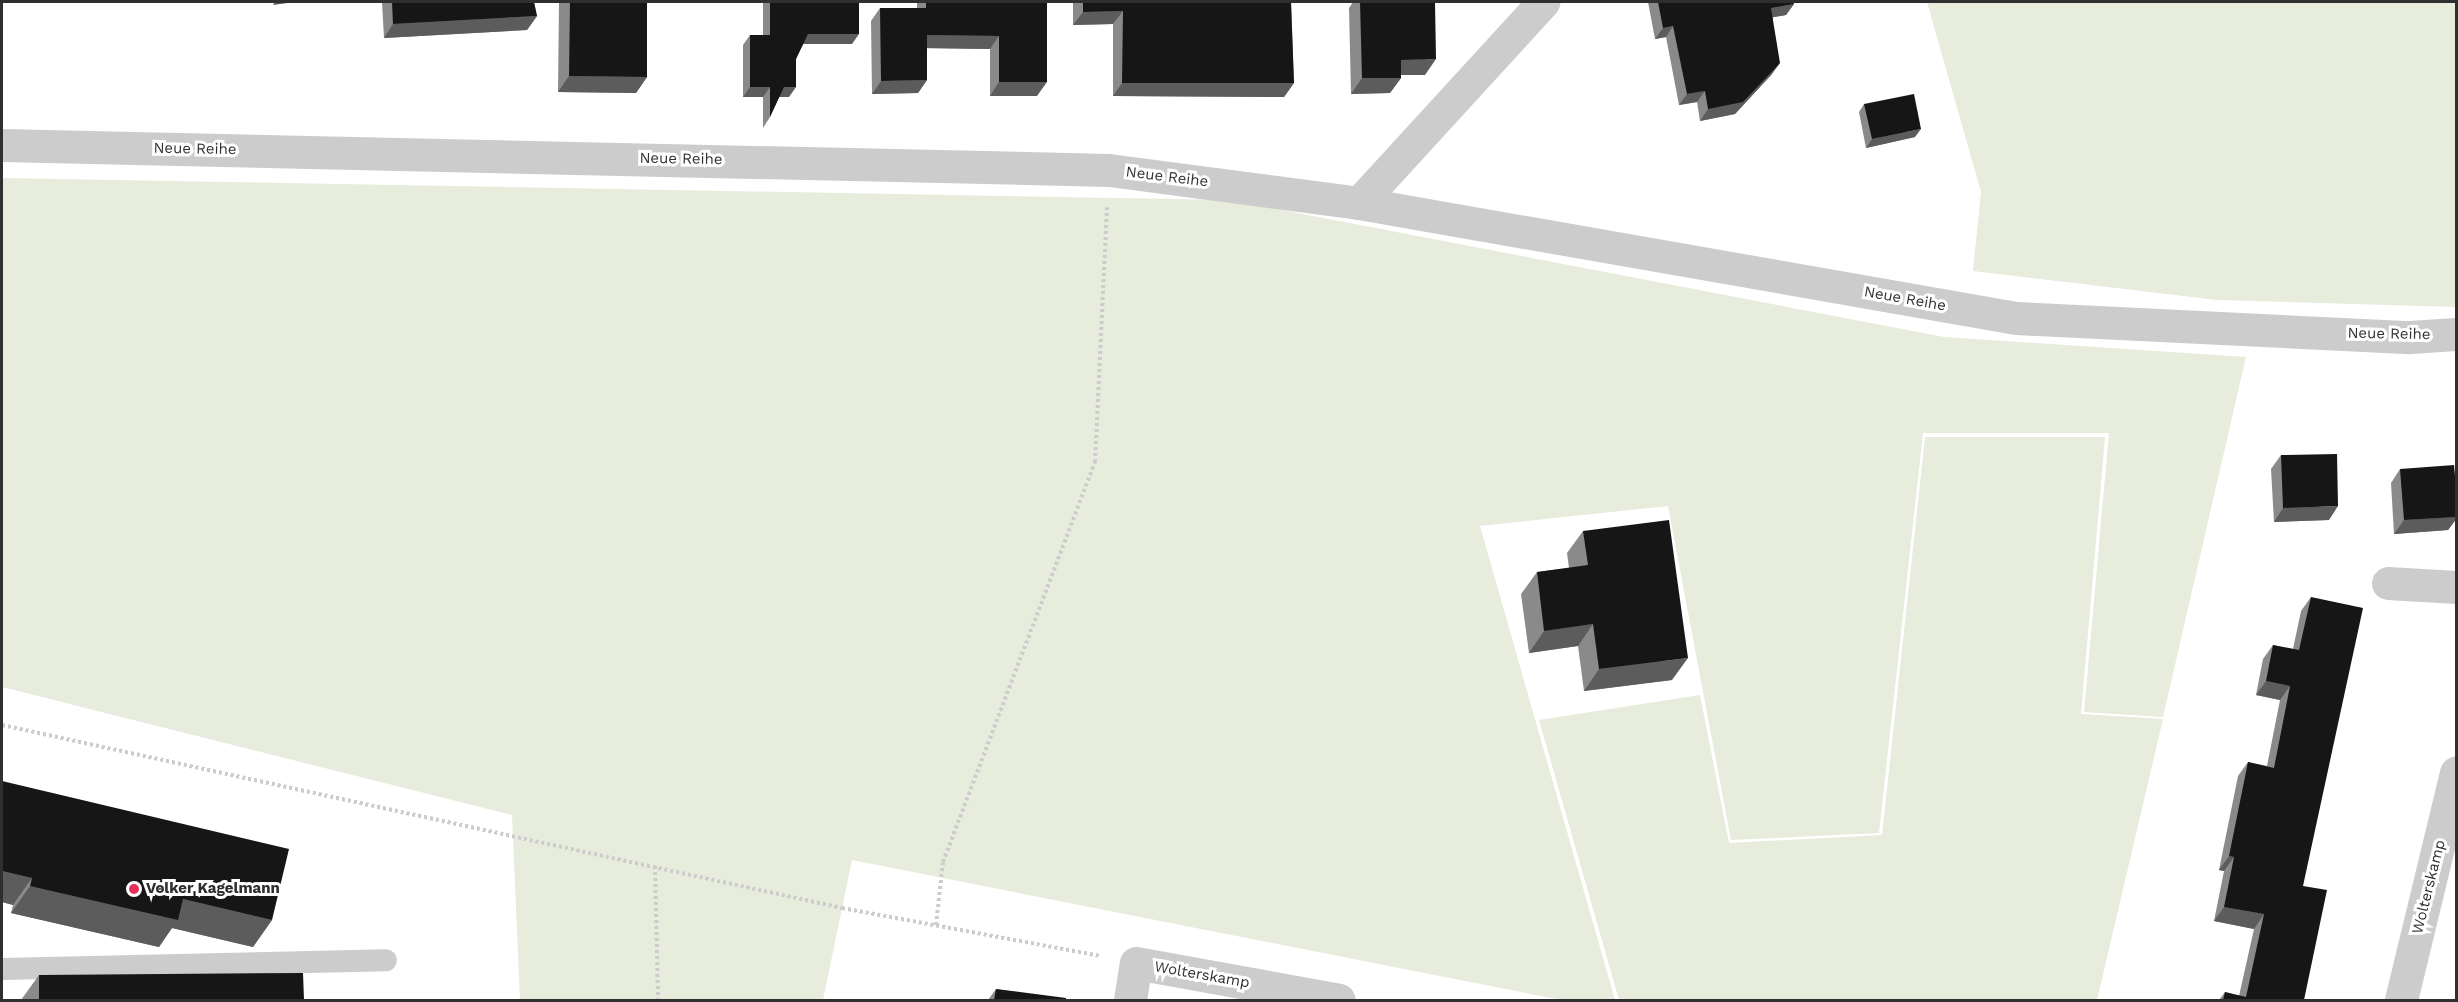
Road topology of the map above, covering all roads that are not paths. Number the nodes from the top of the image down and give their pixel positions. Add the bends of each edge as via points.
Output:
1 (1543, 2) edge
2 (2, 145) edge
3 (1359, 202) junction
4 (2457, 334) edge
5 (2388, 583) dead end
6 (2457, 587) edge
7 (2457, 773) edge
8 (386, 960) dead end
9 (2, 969) edge
10 (1130, 1000) edge
11 (1339, 1000) edge
12 (2401, 1000) edge

1 - 3 street
2 - 3 street, Neue Reihe via 1109,170
3 - 4 street, Neue Reihe via 2016,318 2410,337
5 - 6 street
7 - 12 street, Wolterskamp
8 - 9 lane
10 - 11 street, Wolterskamp via 1136,963

